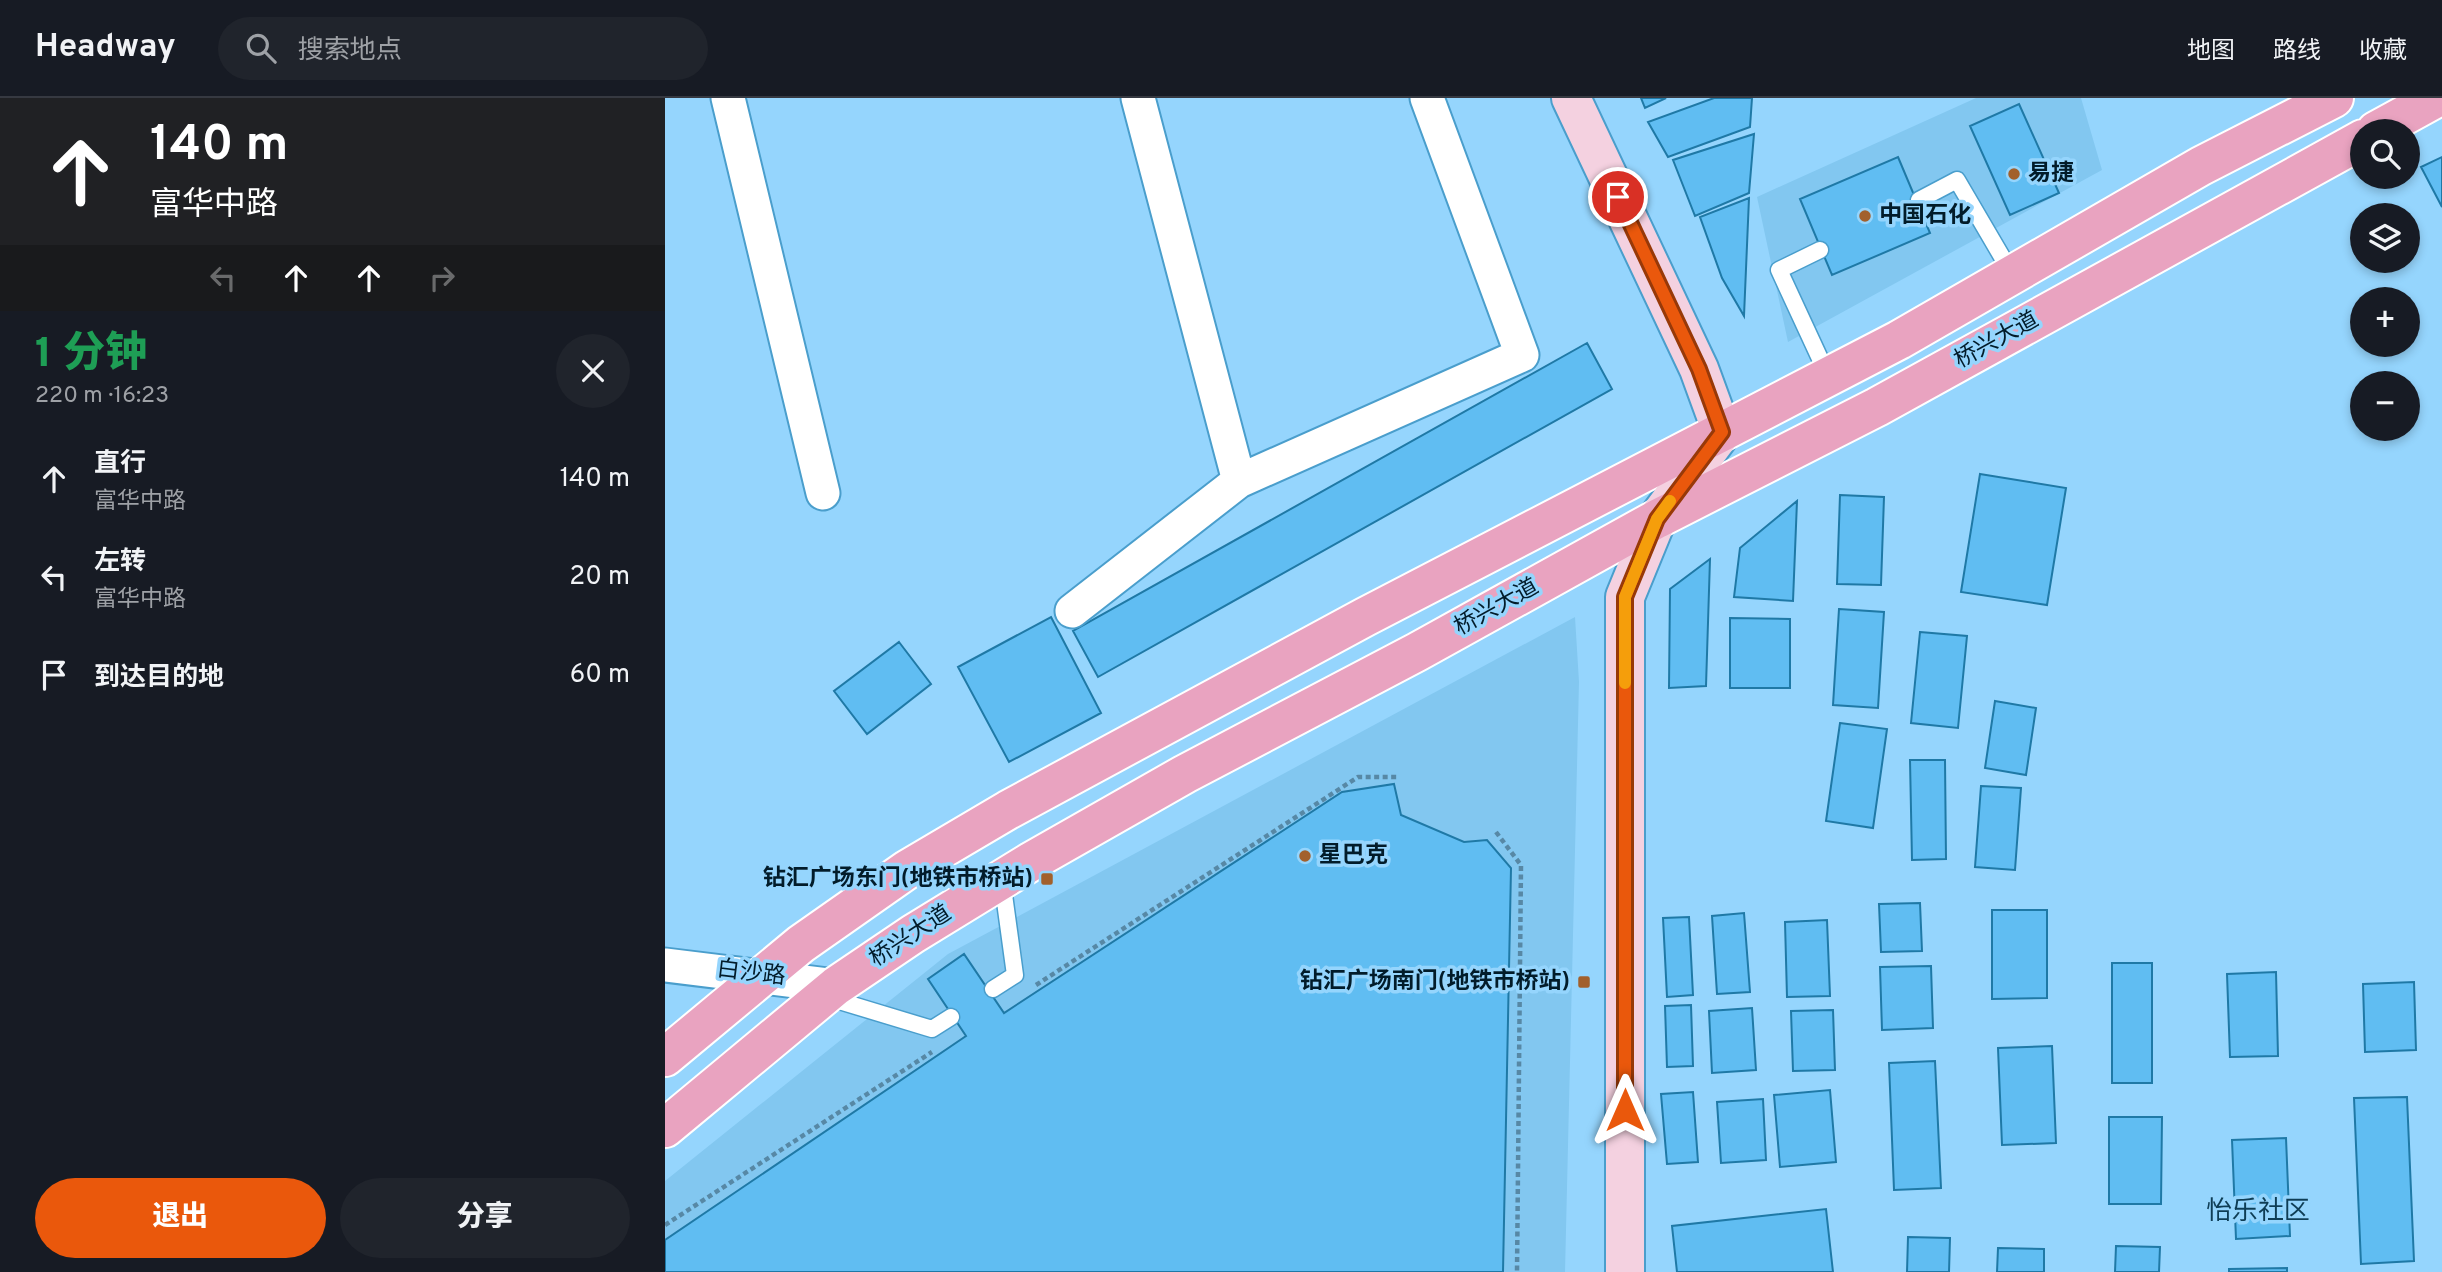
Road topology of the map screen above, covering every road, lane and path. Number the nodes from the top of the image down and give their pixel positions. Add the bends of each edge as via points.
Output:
1 (728, 98) edge
2 (1138, 98) edge
3 (1427, 98) edge
4 (1571, 98) edge
5 (2334, 98) edge
6 (2436, 98) edge
7 (2398, 119) edge
8 (2350, 146) edge
9 (1919, 200) dead end
10 (1820, 250) dead end
11 (2012, 274) junction
12 (1828, 376) junction
13 (1722, 432) junction
14 (1239, 481) junction
15 (823, 494) dead end
16 (1657, 519) junction
17 (1072, 611) dead end
18 (1397, 778) dead end
19 (1496, 832) dead end
20 (1002, 880) junction
21 (665, 965) edge
22 (761, 975) junction
23 (993, 989) dead end
24 (830, 991) junction
25 (1025, 992) dead end
26 (951, 1017) dead end
27 (938, 1048) dead end
28 (665, 1057) edge
29 (665, 1128) edge
30 (665, 1225) edge
31 (1517, 1272) edge
32 (1625, 1272) edge

1 - 15 street
2 - 14 street
3 - 14 street via 1522,355
4 - 13 street via 1699,369
5 - 11 main road via 2201,166
6 - 7 main road
8 - 16 main road, 桥兴大道 via 1889,400
9 - 11 lane via 1957,180
10 - 12 lane via 1779,270
11 - 12 main road
12 - 13 main road
13 - 16 street
13 - 22 main road via 1008,810 908,869
14 - 17 street
16 - 20 main road, 桥兴大道 via 1185,774
16 - 32 street via 1625,597
18 - 25 path via 1359,777
19 - 31 path via 1521,865
20 - 23 lane via 1015,975
20 - 24 main road, 桥兴大道
21 - 22 street, 白沙路
22 - 24 street, 白沙路
22 - 28 main road
24 - 26 lane via 932,1029
24 - 29 main road, 桥兴大道
27 - 30 path

